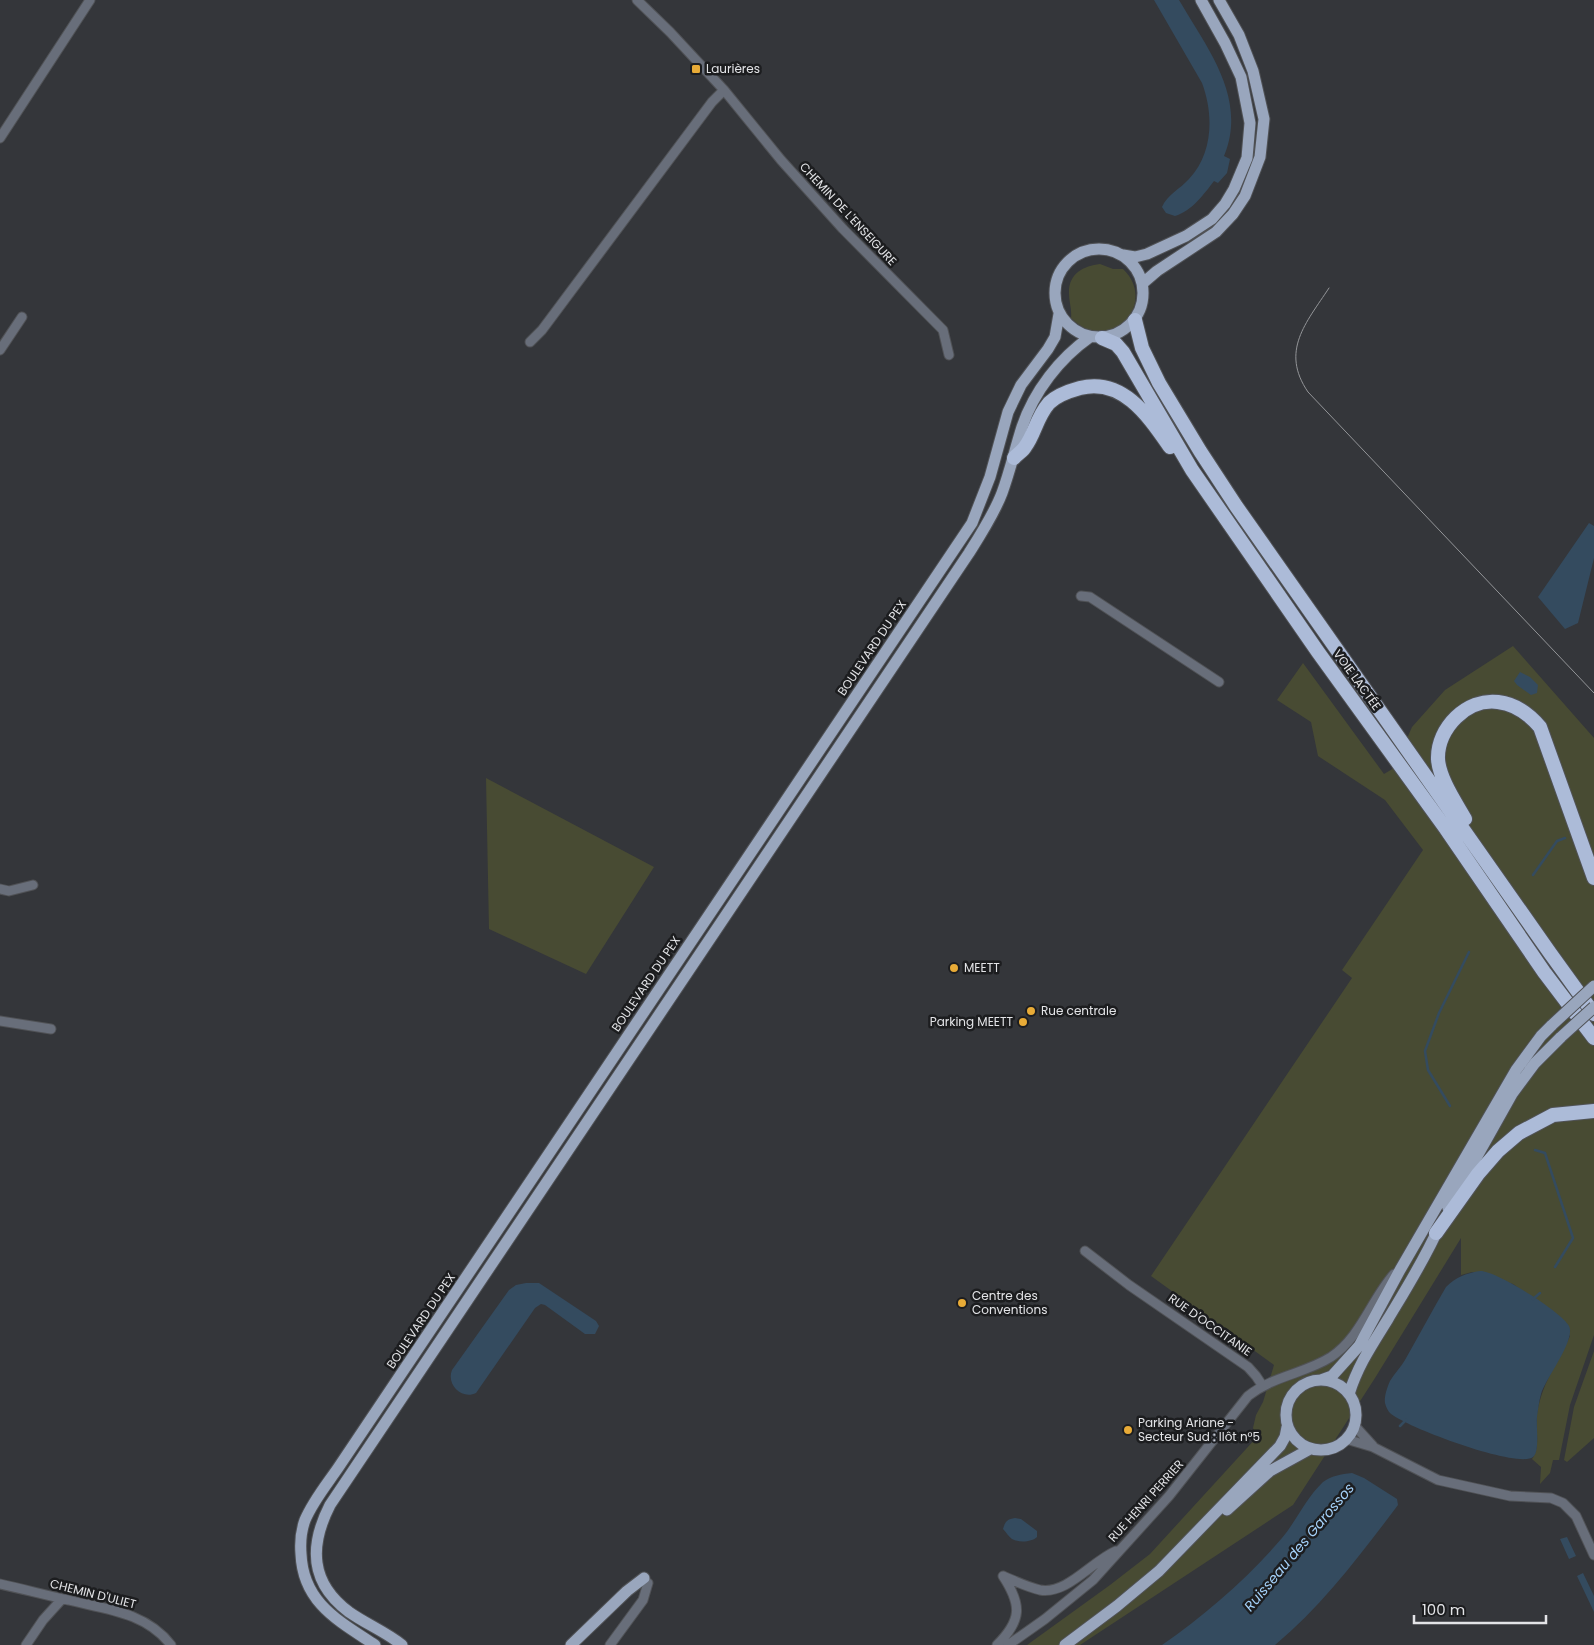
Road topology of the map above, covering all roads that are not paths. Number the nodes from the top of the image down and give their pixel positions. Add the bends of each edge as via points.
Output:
1 (90, 0) edge
2 (638, 0) edge
3 (1201, 0) edge
4 (1219, 0) edge
5 (724, 90) junction
6 (0, 138) edge
7 (1123, 255) junction
8 (1143, 283) junction
9 (1059, 314) junction
10 (22, 317) dead end
11 (1135, 320) junction
12 (1096, 337) junction
13 (530, 342) dead end
14 (0, 350) edge
15 (949, 355) dead end
16 (1014, 458) junction
17 (1230, 525) junction
18 (1081, 596) dead end
19 (1219, 682) dead end
20 (1469, 838) junction
21 (1594, 878) edge
22 (32, 885) dead end
23 (0, 888) edge
24 (1594, 986) edge
25 (1594, 1007) edge
26 (1594, 1014) edge
27 (0, 1021) edge
28 (52, 1029) dead end
29 (1594, 1038) edge
30 (1594, 1111) edge
31 (1436, 1233) junction
32 (1085, 1251) dead end
33 (1400, 1270) junction
34 (1322, 1380) junction
35 (1262, 1386) junction
36 (1348, 1394) junction
37 (1354, 1425) junction
38 (1287, 1427) junction
39 (1346, 1439) junction
40 (1373, 1447) junction
41 (1310, 1449) junction
42 (1187, 1542) junction
43 (1118, 1550) junction
44 (1594, 1555) edge
45 (646, 1580) joint
46 (0, 1584) edge
47 (62, 1599) junction
48 (402, 1644) edge
49 (26, 1645) edge
50 (171, 1645) edge
51 (375, 1645) edge
52 (571, 1645) edge
53 (610, 1645) edge
54 (997, 1645) edge
55 (1008, 1645) edge
56 (1065, 1645) edge

1 - 6 street
2 - 5 street, CHEMIN DE L'ENSEIGURE
3 - 7 main road via 1240,77 1250,123 1247,158 1234,189 1212,219 1186,236 1147,254
4 - 8 main road via 1239,35 1253,71 1264,120 1260,157 1245,196 1233,214 1216,232
5 - 13 street
5 - 15 street, CHEMIN DE L'ENSEIGURE via 843,229 943,330
7 - 8 main road
7 - 9 main road via 1105,249 1091,249 1067,262 1055,287
8 - 11 main road via 1142,302
9 - 12 main road via 1078,333
9 - 51 main road, BOULEVARD DU PEX via 1048,349 1010,406 990,477 972,523 306,1519 300,1545 303,1571 315,1598 331,1615
10 - 14 street
11 - 12 main road via 1114,335
11 - 20 highway, VOIE LACTÉE via 1142,348 1200,451
12 - 16 main road via 1065,358 1042,389 1023,425
12 - 17 highway, VOIE LACTÉE via 1116,344 1123,352 1192,470
16 - 17 highway via 1026,447 1038,419 1051,402 1070,390 1087,386 1105,387 1125,395 1140,407 1193,481
16 - 48 main road via 1001,495 969,553 330,1505 316,1541 316,1560 324,1583 349,1612
17 - 29 highway, VOIE LACTÉE via 1544,972
18 - 19 street via 1090,597
20 - 21 highway via 1471,829 1446,785 1438,760 1442,738 1455,718 1472,706 1484,702 1510,704 1531,716 1540,727
20 - 26 highway, VOIE LACTÉE
22 - 23 street via 9,891
24 - 33 main road, bridge via 1541,1036 1516,1070
25 - 31 main road, bridge via 1535,1063 1512,1094
27 - 28 street
30 - 31 highway via 1553,1115 1519,1133 1478,1174
31 - 36 main road via 1365,1354
32 - 35 street, RUE D'OCCITANIE via 1248,1367
33 - 34 main road via 1359,1346 1341,1368
33 - 35 street, RUE HENRI PERRIER via 1381,1290 1360,1326 1332,1356
34 - 36 main road via 1332,1382
34 - 38 main road via 1299,1387 1292,1395 1285,1416
35 - 43 street, RUE HENRI PERRIER via 1248,1396 1169,1496
36 - 37 main road via 1356,1414
37 - 39 main road
37 - 40 street
38 - 41 main road via 1297,1441
38 - 42 main road via 1280,1446
39 - 40 street
39 - 41 main road via 1335,1447
40 - 44 street via 1438,1480 1510,1496 1551,1498 1563,1503 1576,1516
41 - 42 main road via 1270,1472
42 - 56 main road via 1159,1571
43 - 54 street via 1055,1590 1042,1590 1003,1576 1013,1591 1015,1624
43 - 55 street, RUE HENRI PERRIER via 1093,1580
45 - 52 main road via 627,1591
45 - 53 street via 643,1600
46 - 47 street, CHEMIN D'ULIET
47 - 49 street
47 - 50 street, CHEMIN D'ULIET via 132,1615 154,1626

